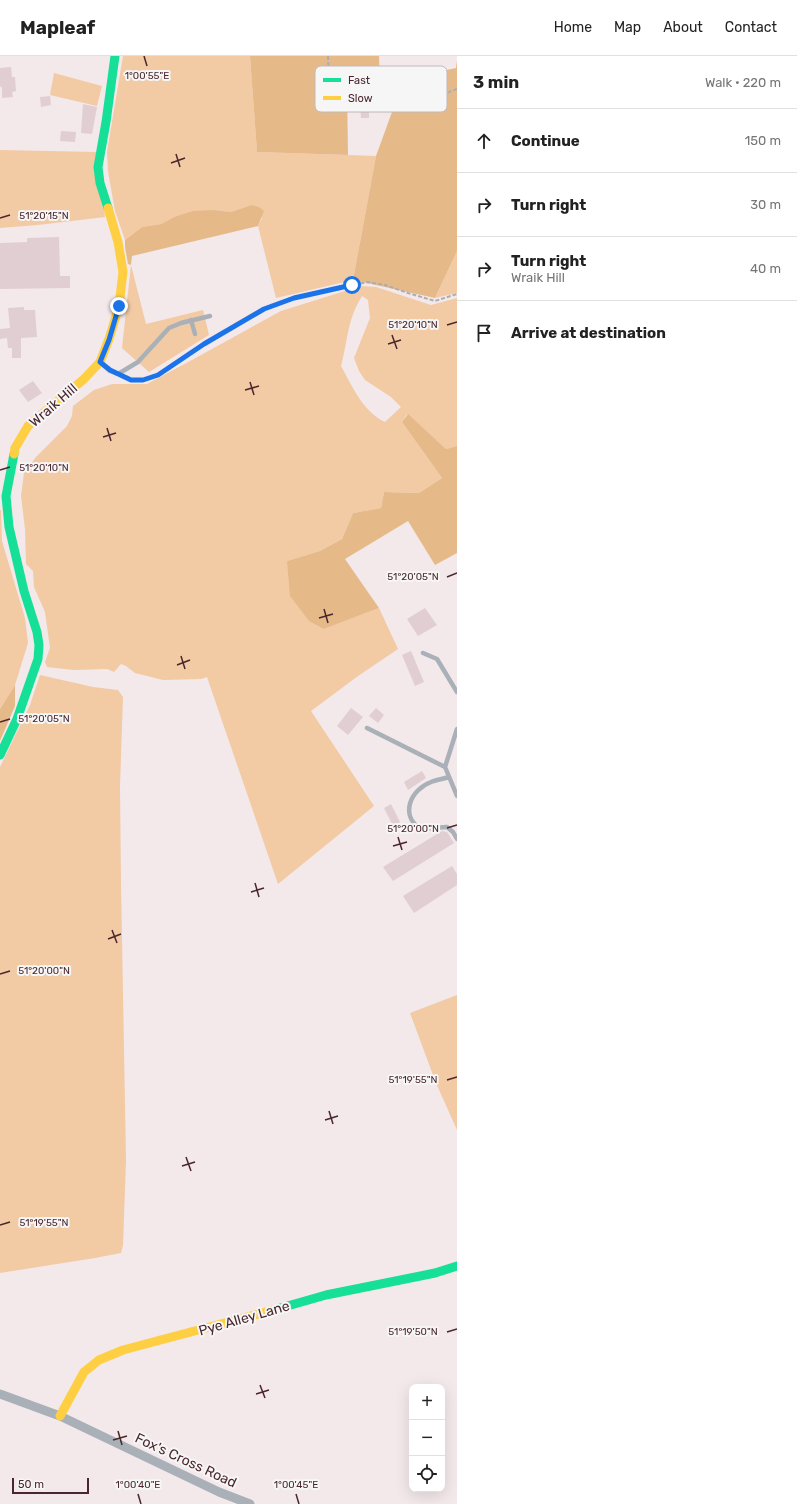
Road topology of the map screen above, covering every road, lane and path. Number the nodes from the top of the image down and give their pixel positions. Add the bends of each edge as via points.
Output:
1 (115, 56) edge
2 (328, 56) edge
3 (329, 66) edge
4 (457, 90) edge
5 (447, 93) edge
6 (457, 294) edge
7 (210, 316) dead end
8 (191, 320) junction
9 (195, 334) dead end
10 (100, 362) junction
11 (118, 374) junction
12 (3, 493) edge
13 (424, 653) dead end
14 (457, 692) edge
15 (367, 728) dead end
16 (457, 729) edge
17 (0, 755) edge
18 (445, 767) junction
19 (449, 777) junction
20 (457, 796) edge
21 (457, 840) edge
22 (457, 1266) edge
23 (0, 1394) edge
24 (60, 1416) junction
25 (250, 1504) edge

1 - 10 street, Wraik Hill via 98,167 100,183 118,242 123,272 119,306
2 - 3 path
4 - 5 path
6 - 11 path via 435,301 368,282 326,290 264,309 204,344 158,375 143,380 131,380
7 - 8 lane
8 - 9 lane
8 - 11 lane via 169,328 138,362
10 - 11 lane
10 - 12 street, Wraik Hill via 84,379 28,426 15,448
12 - 17 street, Wraik Hill via 24,591 39,645 38,659
13 - 14 lane via 437,659
15 - 18 lane
16 - 18 lane
18 - 19 lane
19 - 20 lane
19 - 21 lane via 430,782 420,788 410,802 409,812 412,822 420,829 447,828 453,832
22 - 24 street, Pye Alley Lane via 435,1273 326,1295 123,1350 99,1360 84,1372
23 - 24 street, Fox's Cross Road
24 - 25 street, Fox's Cross Road via 219,1492

